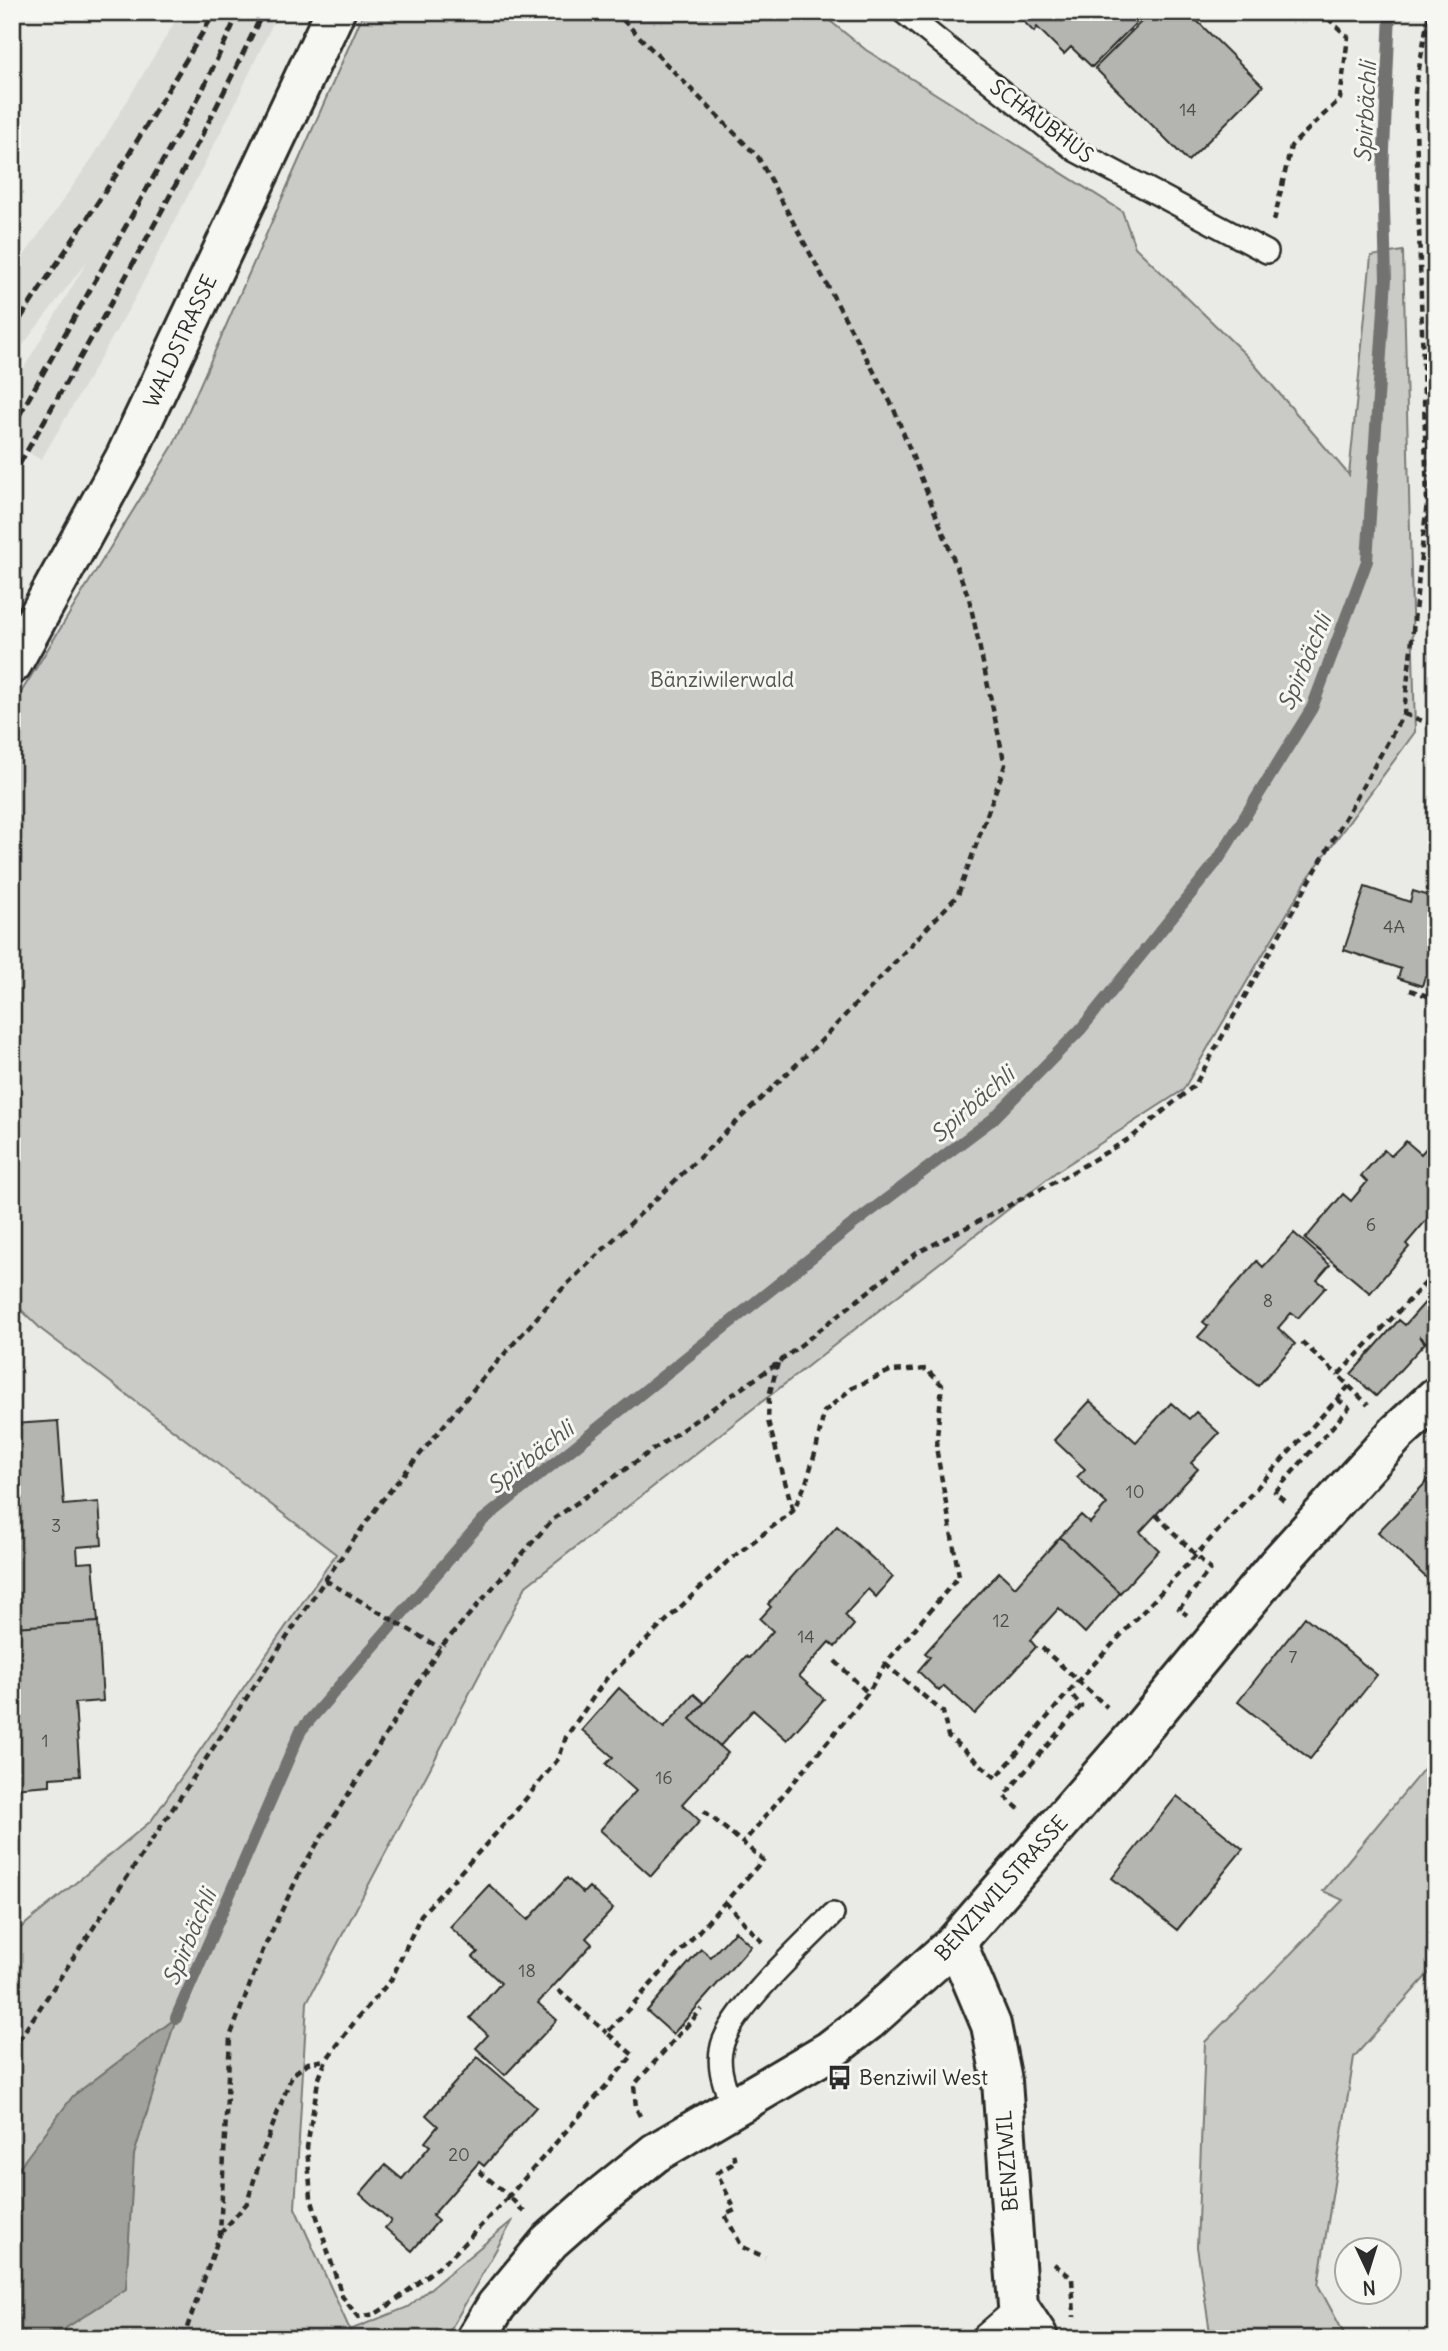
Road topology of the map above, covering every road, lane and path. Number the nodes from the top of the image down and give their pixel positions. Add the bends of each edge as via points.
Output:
1 (335, 12) edge
2 (615, 12) edge
3 (903, 12) edge
4 (1321, 12) edge
5 (1429, 12) edge
6 (1267, 252) joint
7 (12, 664) edge
8 (1404, 713) junction
9 (1436, 726) edge
10 (1410, 990) dead end
11 (1436, 999) edge
12 (1436, 1272) edge
13 (1302, 1342) dead end
14 (778, 1363) junction
15 (1338, 1375) junction
16 (1349, 1386) junction
17 (1436, 1397) edge
18 (1337, 1398) junction
19 (1367, 1404) dead end
20 (1290, 1505) dead end
21 (793, 1511) junction
22 (1156, 1515) dead end
23 (1196, 1555) junction
24 (324, 1580) junction
25 (1179, 1609) dead end
26 (440, 1648) junction
27 (1042, 1648) dead end
28 (835, 1661) dead end
29 (885, 1664) junction
30 (1077, 1682) junction
31 (1069, 1691) junction
32 (868, 1693) junction
33 (1104, 1704) dead end
34 (1020, 1810) dead end
35 (704, 1811) dead end
36 (743, 1843) junction
37 (725, 1902) junction
38 (832, 1914) dead end
39 (957, 1942) junction
40 (754, 1951) dead end
41 (558, 1990) dead end
42 (708, 2003) dead end
43 (607, 2033) junction
44 (12, 2050) edge
45 (326, 2060) junction
46 (731, 2126) junction
47 (644, 2127) dead end
48 (479, 2171) dead end
49 (509, 2196) junction
50 (529, 2218) dead end
51 (220, 2234) junction
52 (765, 2257) dead end
53 (1061, 2269) dead end
54 (1018, 2306) junction
55 (1075, 2326) dead end
56 (183, 2339) edge
57 (475, 2339) edge
58 (980, 2339) edge
59 (1038, 2339) edge

1 - 7 street, WALDSTRASSE via 125,458
2 - 24 path via 758,157 893,407 969,598 1005,765 958,895 820,1042 565,1286 380,1503
3 - 6 lane, SCHAUBHUS via 1076,151
4 - 6 path via 1348,37 1340,99 1291,146
5 - 8 path via 1416,91 1427,502
8 - 9 path
8 - 14 path via 1195,1085 1132,1137 917,1253
10 - 11 path
12 - 15 path
13 - 15 path
14 - 21 path via 768,1421
14 - 26 path via 552,1520
15 - 16 path
16 - 18 path
16 - 19 path
17 - 39 street, BENZIWILSTRASSE via 1397,1433 1277,1565
18 - 20 path via 1349,1408 1275,1492
18 - 23 path
21 - 29 path via 806,1483 824,1412 852,1388 890,1371 926,1370 942,1385 936,1447 959,1576
21 - 45 path via 729,1560 606,1679 566,1737 559,1758 421,1915 391,1980
22 - 23 path
23 - 25 path via 1210,1569
23 - 30 path
24 - 26 path
24 - 44 path
26 - 51 path via 302,1868 263,1950 230,2037
27 - 30 path
28 - 32 path
29 - 31 path via 943,1712 948,1736 996,1778
29 - 32 path
30 - 31 path
30 - 33 path
31 - 34 path via 1081,1706 1004,1796
32 - 36 path
35 - 36 path
36 - 37 path via 763,1860
37 - 40 path via 763,1941
37 - 43 path
38 - 46 lane via 736,2015 722,2046 720,2072
39 - 46 street, BENZIWILSTRASSE via 868,2021
39 - 54 street, BENZIWIL via 991,2025 1002,2081
41 - 43 path
42 - 47 path via 634,2085
43 - 49 path via 633,2055
45 - 49 path via 307,2147 311,2199 342,2296 358,2317 391,2304 452,2256
45 - 51 path via 308,2063 292,2075 247,2203
46 - 52 path via 736,2162 717,2173 735,2210 725,2215 743,2247
46 - 57 street, BENZIWILSTRASSE via 655,2153 593,2203 550,2241
48 - 49 path
49 - 50 path
51 - 56 path
53 - 55 path via 1072,2278
54 - 58 lane
54 - 59 street, BENZIWIL

